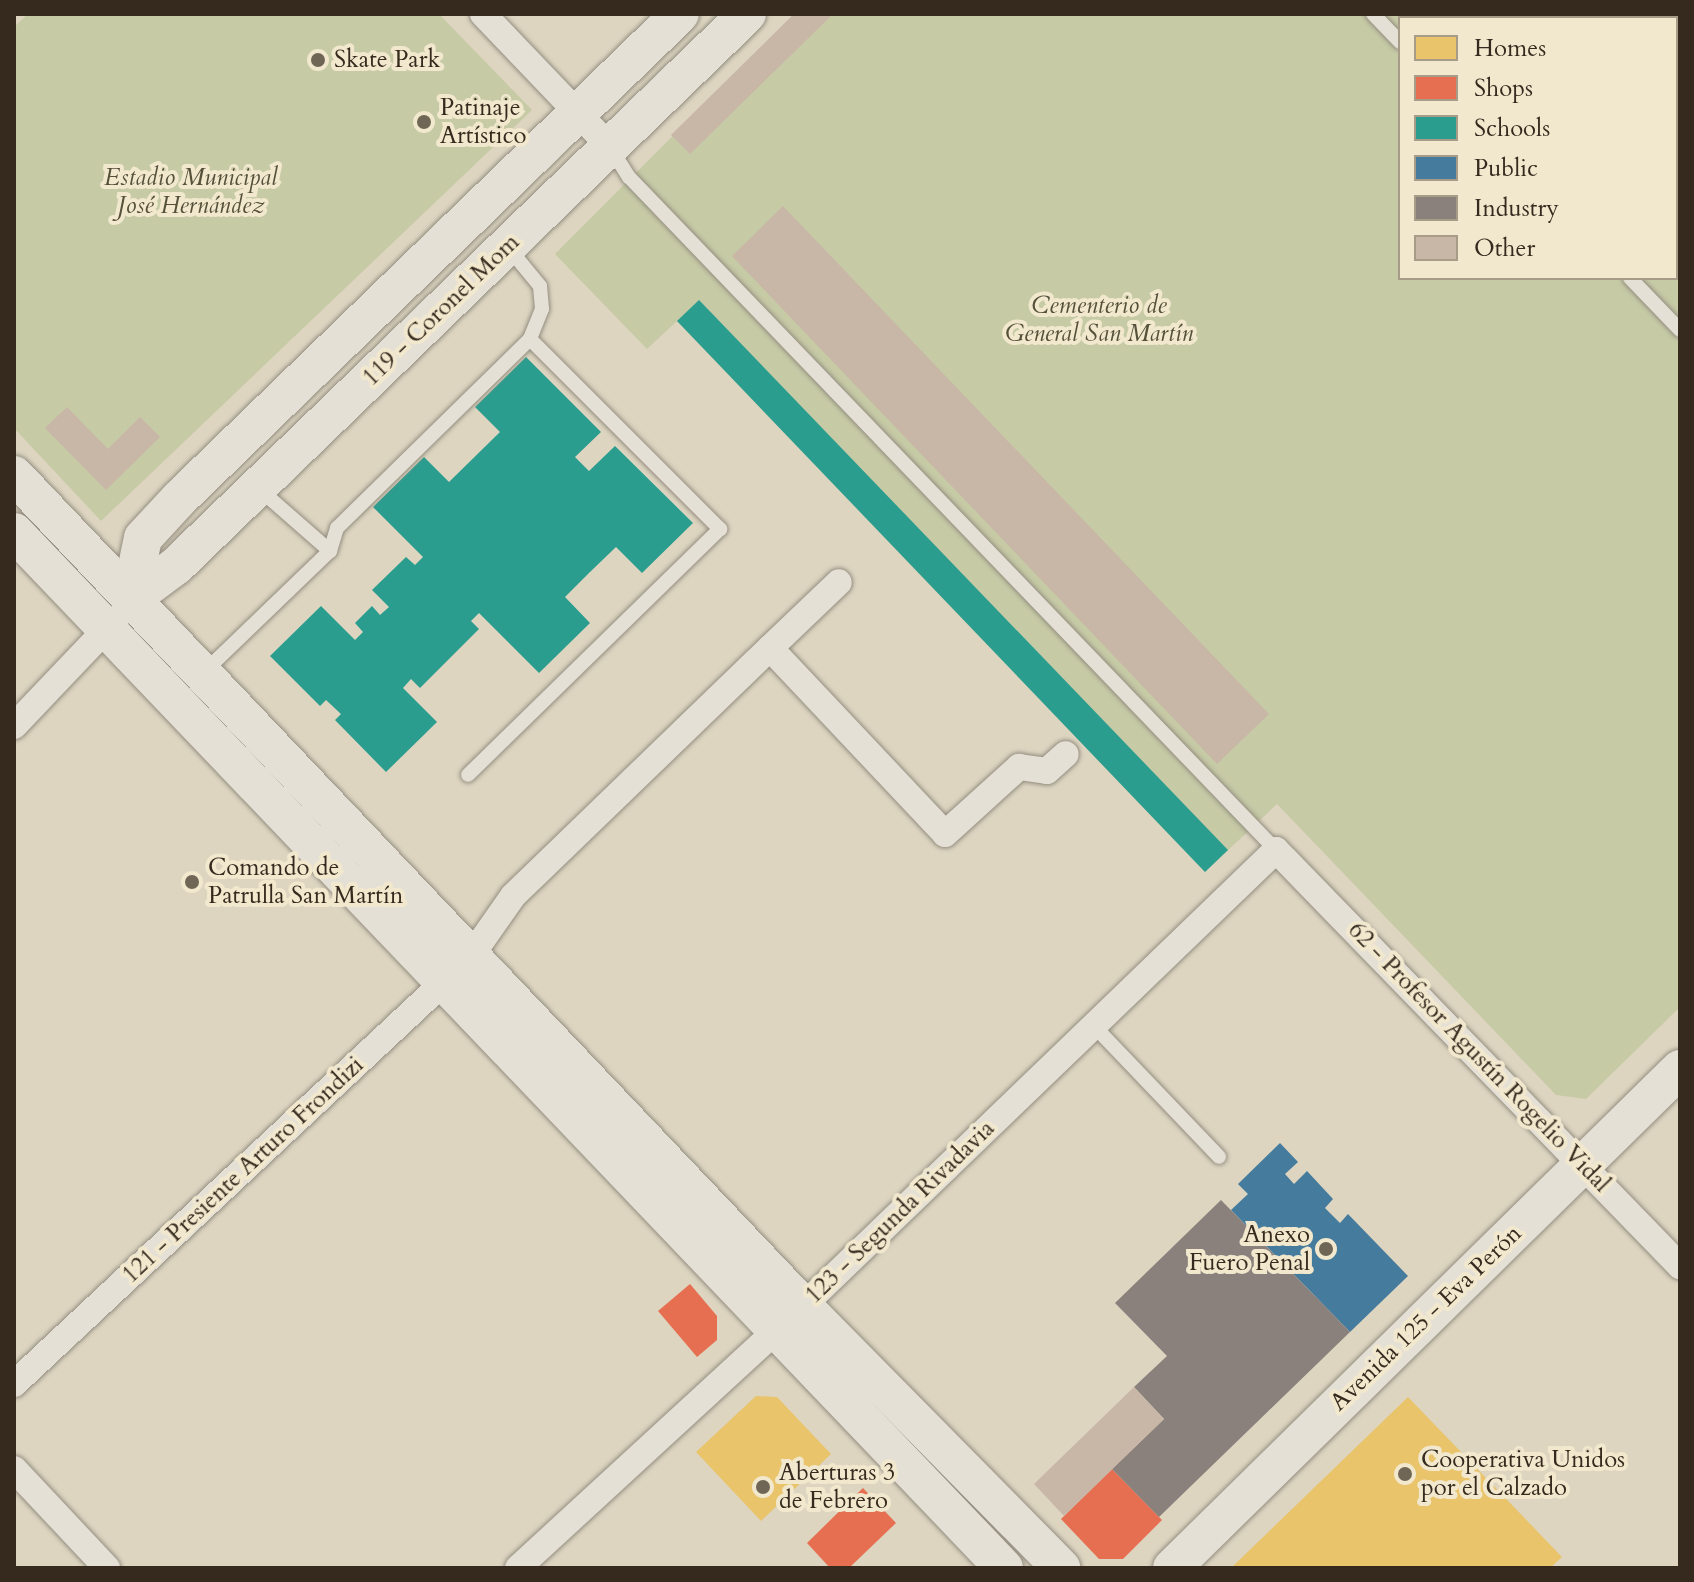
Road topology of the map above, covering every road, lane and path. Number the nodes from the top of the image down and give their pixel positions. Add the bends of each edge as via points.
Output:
1 (483, 14) edge
2 (680, 14) edge
3 (747, 14) edge
4 (1373, 14) edge
5 (1398, 40) edge
6 (577, 112) junction
7 (610, 147) junction
8 (507, 246) junction
9 (1632, 280) edge
10 (1680, 330) edge
11 (530, 339) junction
12 (14, 475) edge
13 (257, 487) junction
14 (14, 532) edge
15 (330, 551) junction
16 (839, 582) dead end
17 (130, 600) junction
18 (108, 630) junction
19 (770, 648) junction
20 (202, 674) junction
21 (14, 726) edge
22 (1066, 754) dead end
23 (468, 775) dead end
24 (1276, 850) junction
25 (471, 956) junction
26 (443, 983) junction
27 (1094, 1026) junction
28 (1680, 1069) edge
29 (1219, 1157) dead end
30 (1585, 1164) junction
31 (1680, 1266) edge
32 (803, 1306) junction
33 (774, 1332) junction
34 (14, 1384) edge
35 (14, 1469) edge
36 (107, 1568) edge
37 (518, 1568) edge
38 (1004, 1568) edge
39 (1061, 1568) edge
40 (1172, 1568) edge

1 - 6 street
2 - 6 main road, 119 - Coronel Mom
3 - 7 main road, 119 - Coronel Mom
4 - 5 lane
6 - 7 street
6 - 17 main road, 119 - Coronel Mom via 143,538
7 - 8 main road, 119 - Coronel Mom
7 - 24 lane via 629,177
8 - 11 lane via 540,286 542,309
8 - 13 main road, 119 - Coronel Mom
9 - 10 lane
11 - 15 lane via 337,528
11 - 23 lane via 720,529
12 - 17 main road
13 - 15 lane
13 - 17 main road, 119 - Coronel Mom via 176,566
14 - 18 main road
15 - 20 lane
16 - 19 street, 121 - Presiente Arturo Frondizi
17 - 18 street, 119 - Coronel Mom
17 - 20 main road
18 - 21 street, 119 - Coronel Mom
18 - 26 main road
19 - 22 street via 945,834 1019,767 1047,771
19 - 25 street, 121 - Presiente Arturo Frondizi via 513,896
20 - 25 main road
24 - 27 street, 123 - Segunda Rivadavia
24 - 30 street, 62 - Profesor Agustín Rogelio Vidal
25 - 26 street, 121 - Presiente Arturo Frondizi
25 - 32 main road
26 - 33 main road
26 - 34 street, 121 - Presiente Arturo Frondizi
27 - 29 lane
27 - 32 street, 123 - Segunda Rivadavia
28 - 30 main road, Avenida 125 - Eva Perón
30 - 31 street, 62 - Profesor Agustín Rogelio Vidal
30 - 40 main road, Avenida 125 - Eva Perón
32 - 33 street, 123 - Segunda Rivadavia
32 - 39 main road
33 - 37 street, 123 - Segunda Rivadavia
33 - 38 main road
35 - 36 street

